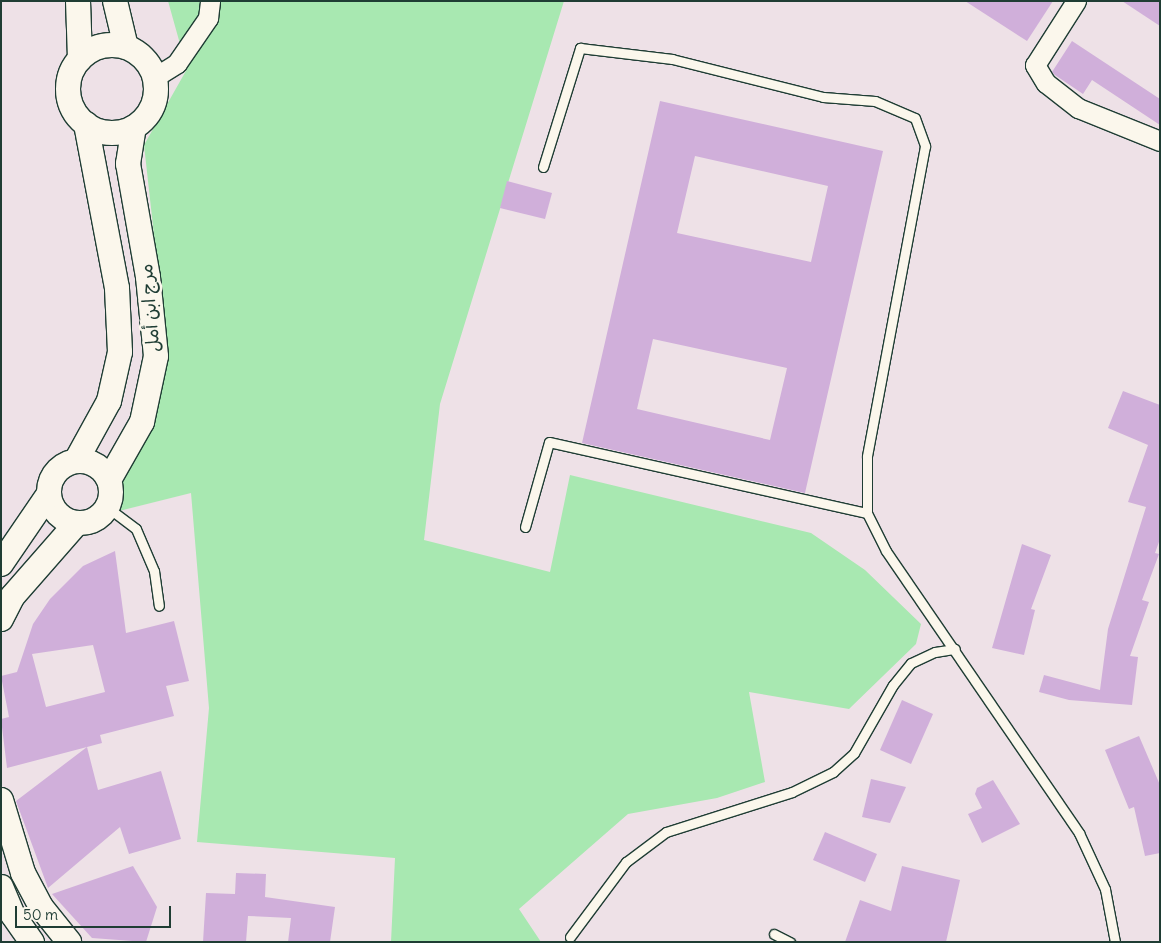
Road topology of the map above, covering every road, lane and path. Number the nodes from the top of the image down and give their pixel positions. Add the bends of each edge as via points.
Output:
1 (78, 1) edge
2 (115, 1) edge
3 (210, 1) edge
4 (1076, 1) edge
5 (126, 47) junction
6 (80, 59) junction
7 (155, 77) junction
8 (86, 124) junction
9 (134, 127) junction
10 (1160, 142) edge
11 (543, 167) dead end
12 (76, 461) junction
13 (109, 480) junction
14 (48, 495) junction
15 (107, 507) junction
16 (866, 514) junction
17 (76, 524) junction
18 (525, 527) dead end
19 (1, 564) edge
20 (159, 606) dead end
21 (1, 619) edge
22 (955, 649) junction
23 (1, 800) edge
24 (1, 887) edge
25 (774, 934) dead end
26 (570, 937) dead end
27 (32, 942) edge
28 (70, 942) edge
29 (790, 942) edge
30 (1115, 942) edge

1 - 6 street
2 - 5 street
3 - 7 street via 208,18 177,64
4 - 10 street via 1035,65 1046,83 1078,108
5 - 6 street via 98,47
5 - 7 street via 142,55
6 - 8 street via 68,91 71,105
7 - 9 street via 156,97 151,111
8 - 9 street via 115,133
8 - 12 street, مرج ابن أمل via 117,288 120,352 109,401
9 - 13 street, مرج ابن أمل via 128,164 148,277 156,356 142,422
11 - 16 lane via 580,48 672,60 823,97 876,101 915,118 925,146 867,457
12 - 13 street via 98,467
12 - 14 street via 53,475
13 - 15 street via 112,492
14 - 17 street via 57,514
14 - 19 street
15 - 17 street via 96,520
15 - 20 lane via 136,528 154,571
16 - 18 lane via 549,442
16 - 22 lane via 886,551
17 - 21 street via 12,597
22 - 26 lane via 934,652 911,663 893,685 854,753 833,772 792,792 666,832 626,862
22 - 30 lane via 1079,833 1105,890
23 - 28 street via 23,873 41,907
24 - 27 street via 13,916
25 - 29 lane

